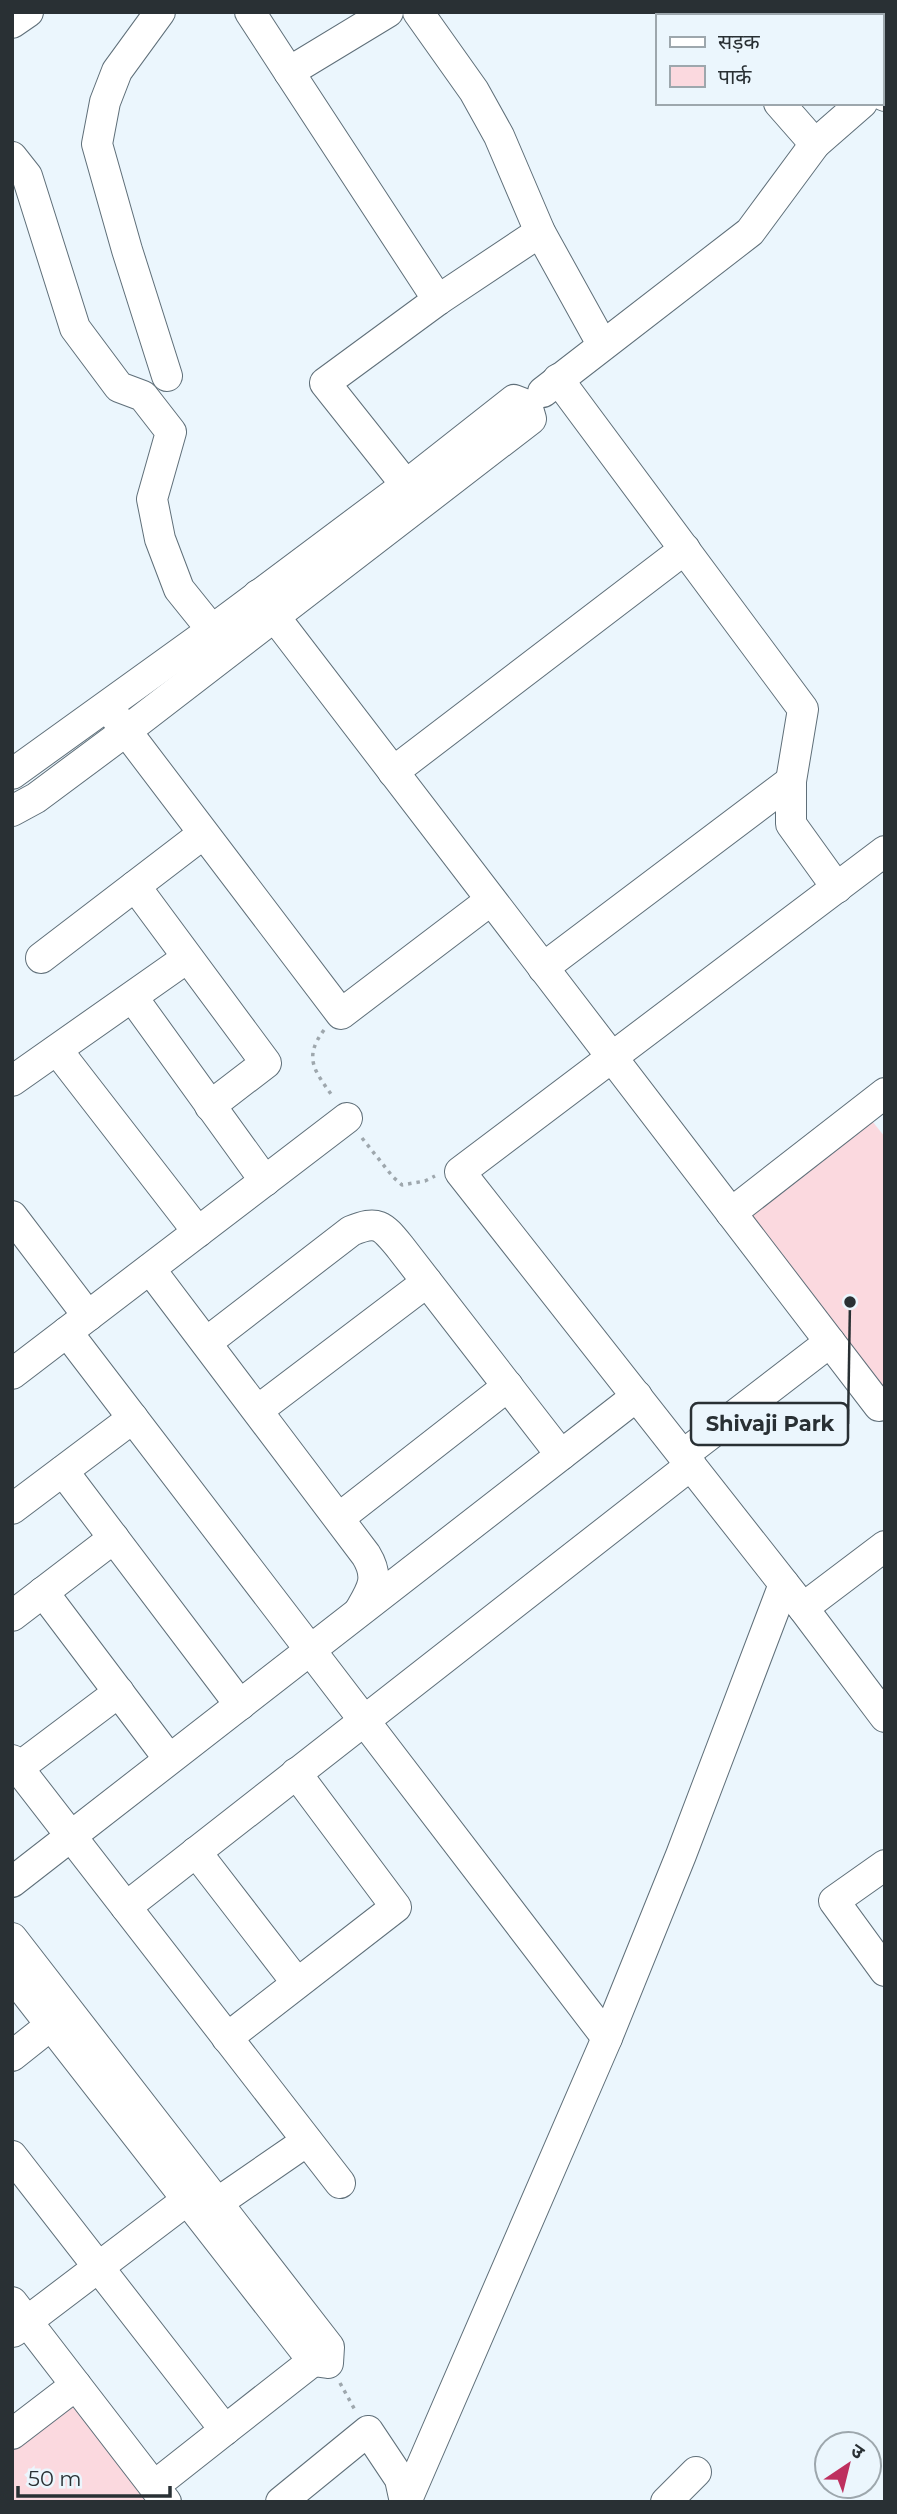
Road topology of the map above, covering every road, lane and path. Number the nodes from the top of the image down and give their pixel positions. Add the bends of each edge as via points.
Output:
1 (28, 12) edge
2 (160, 12) edge
3 (250, 12) edge
4 (388, 12) edge
5 (418, 12) edge
6 (12, 23) edge
7 (289, 72) junction
8 (781, 105) edge
9 (860, 105) edge
10 (815, 144) junction
11 (12, 157) edge
12 (540, 232) junction
13 (438, 300) junction
14 (602, 344) junction
15 (167, 376) dead end
16 (558, 379) junction
17 (524, 408) junction
18 (406, 485) junction
19 (685, 549) junction
20 (267, 606) junction
21 (212, 630) junction
22 (107, 706) junction
23 (125, 732) junction
24 (393, 772) junction
25 (12, 774) edge
26 (791, 781) junction
27 (12, 811) edge
28 (203, 834) junction
29 (885, 852) edge
30 (135, 886) junction
31 (837, 888) junction
32 (491, 900) junction
33 (41, 958) dead end
34 (187, 958) junction
35 (543, 968) junction
36 (133, 998) junction
37 (341, 1014) junction
38 (57, 1049) junction
39 (612, 1058) junction
40 (12, 1081) edge
41 (880, 1105) edge
42 (211, 1106) junction
43 (347, 1118) junction
44 (460, 1172) junction
45 (265, 1181) junction
46 (731, 1213) junction
47 (12, 1216) edge
48 (198, 1232) junction
49 (150, 1269) junction
50 (427, 1282) junction
51 (78, 1324) junction
52 (207, 1342) junction
53 (830, 1342) junction
54 (12, 1374) edge
55 (508, 1386) junction
56 (637, 1396) junction
57 (879, 1406) dead end
58 (258, 1410) junction
59 (133, 1418) junction
60 (561, 1455) junction
61 (687, 1460) junction
62 (63, 1471) junction
63 (12, 1510) edge
64 (339, 1518) junction
65 (114, 1538) junction
66 (885, 1546) edge
67 (784, 1584) junction
68 (43, 1592) junction
69 (803, 1608) junction
70 (358, 1613) junction
71 (12, 1615) edge
72 (310, 1650) junction
73 (118, 1692) junction
74 (240, 1705) junction
75 (885, 1717) edge
76 (364, 1720) junction
77 (169, 1759) junction
78 (15, 1764) edge
79 (296, 1773) junction
80 (71, 1836) junction
81 (196, 1852) junction
82 (885, 1865) edge
83 (12, 1882) edge
84 (126, 1907) junction
85 (12, 1938) edge
86 (885, 1972) edge
87 (12, 1975) edge
88 (297, 1983) junction
89 (51, 2025) junction
90 (228, 2038) junction
91 (607, 2038) junction
92 (12, 2056) edge
93 (307, 2141) junction
94 (12, 2156) edge
95 (340, 2183) dead end
96 (187, 2200) junction
97 (217, 2203) junction
98 (97, 2267) junction
99 (17, 2319) edge
100 (323, 2357) junction
101 (76, 2385) junction
102 (225, 2430) junction
103 (368, 2431) junction
104 (12, 2434) edge
105 (696, 2472) dead end
106 (160, 2494) edge
107 (281, 2502) edge
108 (405, 2502) edge
109 (666, 2502) edge

1 - 6 street
2 - 15 street via 117,71 97,144
3 - 7 street
4 - 7 street
5 - 12 street via 474,91 499,136
7 - 13 street
8 - 10 street
9 - 10 street
10 - 14 street via 750,232
11 - 21 street via 27,176 75,328 119,387 143,396 171,432 152,499 160,539 179,589
12 - 13 street
12 - 14 street
13 - 18 street via 325,383
14 - 16 street
16 - 17 street
16 - 19 street
17 - 18 street
17 - 20 street
18 - 20 street
19 - 24 street
19 - 26 street via 803,709
20 - 21 street
20 - 23 street
20 - 24 street
21 - 22 street
22 - 23 street
22 - 25 street
23 - 27 street
23 - 28 street
24 - 32 street
26 - 31 street via 791,824
26 - 35 street
28 - 30 street
28 - 37 street
29 - 31 street
30 - 33 street
30 - 34 street
31 - 39 street
32 - 35 street
32 - 37 street
34 - 36 street
34 - 42 street via 266,1063
35 - 39 street
36 - 38 street
36 - 42 street
37 - 43 path via 317,1039 312,1061
38 - 40 street
38 - 48 street
39 - 44 street
39 - 46 street
41 - 46 street
42 - 45 street
43 - 44 path via 402,1185 448,1170
43 - 45 street
44 - 56 street
45 - 48 street
46 - 53 street
47 - 51 street
48 - 49 street
49 - 51 street
49 - 52 street
50 - 52 street via 385,1229 368,1224 351,1231
50 - 55 street
50 - 58 street
51 - 54 street
51 - 59 street
52 - 58 street
53 - 57 street
53 - 61 street
55 - 60 street
55 - 64 street
56 - 60 street
56 - 61 street
58 - 64 street
59 - 62 street
59 - 72 street
60 - 70 street
61 - 67 street
61 - 76 street
62 - 63 street
62 - 65 street
64 - 70 street via 374,1571 371,1590
65 - 68 street
65 - 74 street
66 - 69 street
67 - 69 street
67 - 91 street
68 - 71 street
68 - 73 street
69 - 75 street
70 - 72 street
72 - 74 street
72 - 76 street
73 - 77 street
73 - 78 street
74 - 77 street
76 - 79 street
76 - 91 street
77 - 80 street
78 - 80 street
79 - 81 street
79 - 88 street via 396,1907
80 - 83 street
80 - 84 street
81 - 84 street
81 - 88 street
82 - 86 street via 834,1902
84 - 90 street
85 - 97 street
87 - 89 street
88 - 90 street
89 - 92 street
89 - 96 street
90 - 93 street
91 - 108 street
93 - 95 street
93 - 97 street
94 - 98 street
96 - 98 street
96 - 100 street
97 - 100 street
98 - 99 street
98 - 102 street
99 - 101 street
100 - 102 street
100 - 103 path
101 - 104 street
101 - 106 street
102 - 106 street
103 - 107 street
103 - 108 street via 400,2479
105 - 109 street

